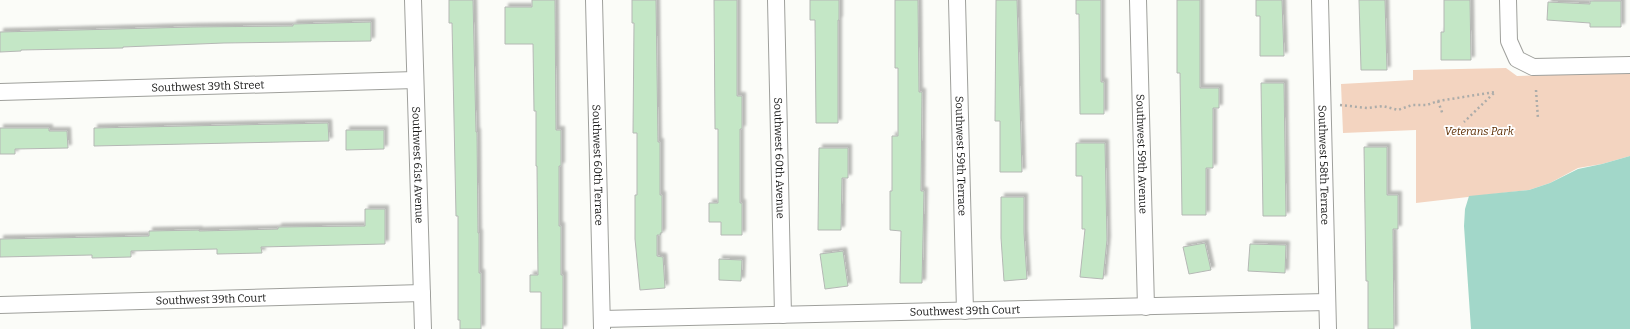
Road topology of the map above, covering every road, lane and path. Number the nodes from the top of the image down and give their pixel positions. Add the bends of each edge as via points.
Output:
1 (413, 0) edge
2 (594, 0) edge
3 (776, 0) edge
4 (957, 0) edge
5 (1138, 0) edge
6 (1320, 0) edge
7 (1508, 0) edge
8 (1630, 65) edge
9 (415, 80) junction
10 (1536, 90) dead end
11 (0, 92) edge
12 (1438, 101) junction
13 (1340, 105) dead end
14 (1443, 115) dead end
15 (1538, 119) dead end
16 (1464, 122) dead end
17 (422, 293) junction
18 (1327, 302) junction
19 (0, 305) edge
20 (1146, 307) junction
21 (965, 311) junction
22 (783, 315) junction
23 (602, 324) edge
24 (423, 329) edge
25 (1328, 329) edge

1 - 9 street, Southwest 61st Avenue
2 - 23 street, Southwest 60th Terrace
3 - 22 street, Southwest 60th Avenue
4 - 21 street, Southwest 59th Terrace
5 - 20 street, Southwest 59th Avenue
6 - 18 street, Southwest 58th Terrace
7 - 8 street via 1509,41 1517,59 1533,67
9 - 11 street, Southwest 39th Street
9 - 17 street, Southwest 61st Avenue
10 - 15 path
12 - 13 path via 1398,110 1383,106 1366,108
12 - 14 path
12 - 16 path via 1495,92
17 - 19 street, Southwest 39th Court
17 - 24 street, Southwest 61st Avenue
18 - 20 street, Southwest 39th Court
18 - 25 street, Southwest 58th Terrace
20 - 21 street, Southwest 39th Court
21 - 22 street, Southwest 39th Court
22 - 23 street, Southwest 39th Court

